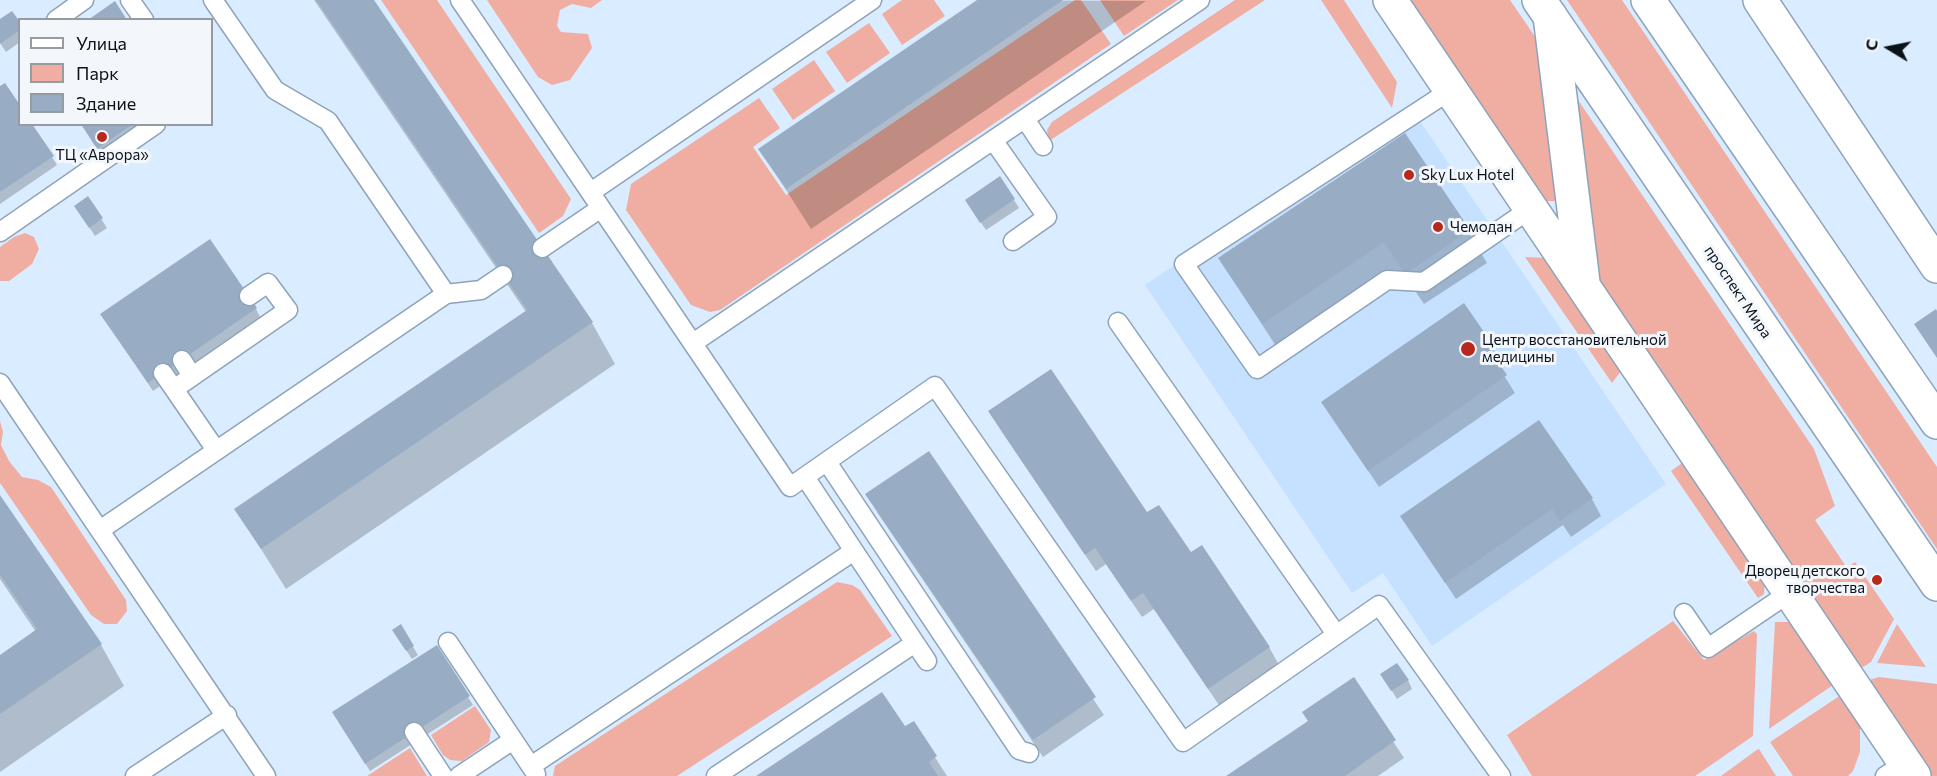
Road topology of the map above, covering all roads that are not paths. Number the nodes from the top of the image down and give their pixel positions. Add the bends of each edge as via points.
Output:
1 (84, 0) edge
2 (130, 0) edge
3 (213, 0) edge
4 (460, 0) edge
5 (872, 0) edge
6 (1200, 0) edge
7 (1390, 0) edge
8 (1648, 0) edge
9 (1760, 0) edge
10 (1544, 8) edge
11 (59, 18) edge
12 (143, 18) edge
13 (1451, 90) junction
14 (1025, 119) junction
15 (153, 126) edge
16 (993, 140) junction
17 (1043, 146) dead end
18 (591, 192) junction
19 (601, 208) junction
20 (1530, 209) junction
21 (0, 232) edge
22 (1013, 241) dead end
23 (542, 248) dead end
24 (1937, 266) edge
25 (503, 275) dead end
26 (1584, 290) junction
27 (446, 294) junction
28 (249, 296) dead end
29 (1118, 322) dead end
30 (693, 343) junction
31 (182, 360) dead end
32 (163, 373) dead end
33 (192, 376) junction
34 (0, 383) edge
35 (174, 389) junction
36 (1937, 422) edge
37 (216, 450) junction
38 (827, 462) junction
39 (805, 477) junction
40 (100, 530) junction
41 (854, 551) junction
42 (1937, 584) edge
43 (1789, 593) junction
44 (1684, 613) dead end
45 (1336, 634) junction
46 (448, 642) dead end
47 (915, 643) junction
48 (927, 662) dead end
49 (227, 715) junction
50 (414, 732) dead end
51 (513, 740) junction
52 (1029, 753) dead end
53 (534, 771) edge
54 (1901, 772) edge
55 (135, 776) edge
56 (266, 776) edge
57 (443, 776) edge
58 (459, 776) edge
59 (716, 776) edge
60 (1501, 776) edge

1 - 11 lane
2 - 12 lane
3 - 27 lane via 275,90 328,121
4 - 18 lane
5 - 18 lane
6 - 14 lane
7 - 13 street
8 - 36 street
9 - 24 street
10 - 26 street
10 - 42 street, проспект Мира
13 - 20 street
13 - 20 lane via 1184,264 1257,369 1387,280 1425,282
14 - 16 lane
14 - 17 lane
15 - 21 lane
16 - 22 lane via 1047,217
16 - 30 lane
18 - 19 lane
19 - 23 lane
19 - 30 lane
20 - 26 street
25 - 27 lane via 481,290
26 - 43 street
27 - 37 lane
28 - 33 lane via 268,283 288,310
29 - 45 lane
30 - 39 lane via 790,487
31 - 33 lane
32 - 35 lane
33 - 35 lane
34 - 40 lane
35 - 37 lane
37 - 40 lane
38 - 39 lane
38 - 45 lane via 935,386 1183,742
38 - 52 lane via 1019,750
39 - 41 lane
40 - 49 lane
41 - 47 lane
41 - 53 lane
43 - 44 lane via 1708,648
43 - 54 street
45 - 60 lane via 1378,605
46 - 51 lane
47 - 48 lane
47 - 59 lane
49 - 55 lane
49 - 56 lane
50 - 57 lane
51 - 53 lane
51 - 58 lane

